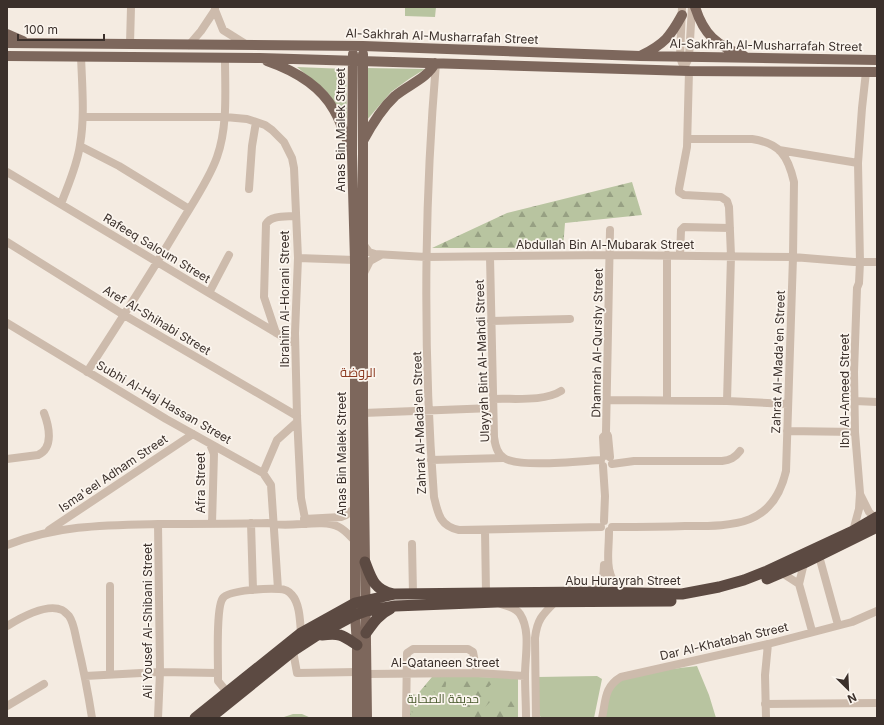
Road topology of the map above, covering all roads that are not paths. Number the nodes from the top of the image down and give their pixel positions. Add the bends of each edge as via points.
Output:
1 (131, 7) edge
2 (693, 7) edge
3 (215, 9) edge
4 (682, 11) edge
5 (7, 34) edge
6 (7, 43) edge
7 (29, 43) junction
8 (130, 44) junction
9 (189, 45) junction
10 (247, 45) junction
11 (358, 46) junction
12 (7, 56) edge
13 (81, 56) junction
14 (640, 56) junction
15 (225, 58) junction
16 (260, 58) junction
17 (751, 58) junction
18 (358, 60) junction
19 (877, 60) edge
20 (436, 63) junction
21 (685, 64) junction
22 (866, 72) junction
23 (877, 72) edge
24 (83, 117) junction
25 (225, 117) junction
26 (256, 122) junction
27 (688, 139) junction
28 (362, 143) junction
29 (80, 146) junction
30 (779, 150) junction
31 (352, 154) junction
32 (858, 163) junction
33 (7, 172) edge
34 (249, 189) dead end
35 (61, 204) junction
36 (189, 209) junction
37 (296, 216) junction
38 (730, 228) junction
39 (610, 230) dead end
40 (7, 242) edge
41 (364, 244) junction
42 (381, 255) junction
43 (611, 255) junction
44 (667, 255) junction
45 (229, 256) dead end
46 (680, 256) junction
47 (731, 256) junction
48 (426, 257) junction
49 (490, 257) junction
50 (793, 257) junction
51 (298, 258) junction
52 (877, 258) edge
53 (355, 260) junction
54 (857, 260) junction
55 (877, 262) edge
56 (157, 263) junction
57 (363, 274) junction
58 (208, 293) junction
59 (124, 315) junction
60 (570, 319) dead end
61 (491, 321) junction
62 (7, 323) edge
63 (276, 333) junction
64 (295, 344) junction
65 (87, 372) junction
66 (561, 391) dead end
67 (493, 399) junction
68 (608, 400) junction
69 (667, 400) junction
70 (727, 401) junction
71 (855, 401) junction
72 (877, 402) edge
73 (788, 404) junction
74 (493, 408) junction
75 (429, 410) junction
76 (363, 413) junction
77 (44, 414) dead end
78 (297, 419) junction
79 (787, 431) junction
80 (855, 432) junction
81 (193, 434) junction
82 (210, 444) junction
83 (740, 451) dead end
84 (504, 458) junction
85 (7, 459) edge
86 (431, 460) junction
87 (607, 462) junction
88 (263, 473) junction
89 (860, 493) junction
90 (355, 508) junction
91 (876, 521) edge
92 (303, 522) junction
93 (212, 523) junction
94 (251, 523) junction
95 (272, 523) junction
96 (158, 524) junction
97 (607, 527) junction
98 (485, 530) junction
99 (853, 530) junction
100 (46, 532) junction
101 (355, 541) junction
102 (412, 544) dead end
103 (7, 545) edge
104 (819, 556) junction
105 (365, 562) junction
106 (804, 563) junction
107 (782, 573) junction
108 (799, 584) junction
109 (110, 586) dead end
110 (278, 588) junction
111 (253, 590) junction
112 (594, 592) junction
113 (622, 592) junction
114 (486, 593) junction
115 (395, 594) junction
116 (413, 594) junction
117 (497, 602) junction
118 (555, 602) junction
119 (362, 605) junction
120 (395, 606) junction
121 (877, 611) edge
122 (355, 615) junction
123 (838, 625) junction
124 (7, 626) edge
125 (812, 631) junction
126 (301, 633) junction
127 (366, 633) junction
128 (316, 636) junction
129 (768, 644) junction
130 (357, 645) junction
131 (294, 651) junction
132 (160, 672) junction
133 (218, 673) junction
134 (362, 673) junction
135 (477, 673) junction
136 (110, 674) junction
137 (406, 674) junction
138 (85, 676) junction
139 (525, 676) junction
140 (44, 684) dead end
141 (227, 692) junction
142 (765, 704) junction
143 (877, 704) edge
144 (7, 706) edge
145 (92, 718) edge
146 (158, 718) edge
147 (195, 718) edge
148 (210, 718) edge
149 (357, 718) edge
150 (367, 718) edge
151 (406, 718) edge
152 (526, 718) edge
153 (536, 718) edge
154 (602, 718) edge
155 (766, 718) edge

1 - 8 street
2 - 17 main road via 716,42
2 - 21 street
3 - 9 street via 204,28
3 - 10 street via 225,31
4 - 14 main road via 674,29 664,42
4 - 21 street
5 - 7 main road
6 - 7 main road, Al-Sakhrah Al-Musharrafah Street
7 - 8 main road, Al-Sakhrah Al-Musharrafah Street
8 - 9 main road, Al-Sakhrah Al-Musharrafah Street
9 - 10 main road, Al-Sakhrah Al-Musharrafah Street
10 - 11 main road, Al-Sakhrah Al-Musharrafah Street
11 - 14 main road, Al-Sakhrah Al-Musharrafah Street
11 - 18 main road, Anas Bin Malek Street
12 - 13 main road, Al-Sakhrah Al-Musharrafah Street
13 - 15 main road, Al-Sakhrah Al-Musharrafah Street
13 - 24 street
14 - 21 main road, Al-Sakhrah Al-Musharrafah Street
15 - 16 main road, Al-Sakhrah Al-Musharrafah Street
15 - 25 street
16 - 18 main road, Al-Sakhrah Al-Musharrafah Street
16 - 31 main road via 298,74 324,96 338,118
17 - 19 main road, Al-Sakhrah Al-Musharrafah Street
17 - 21 main road, Al-Sakhrah Al-Musharrafah Street
18 - 20 main road, Al-Sakhrah Al-Musharrafah Street
18 - 28 main road, Anas Bin Malek Street
18 - 31 main road, Anas Bin Malek Street
20 - 21 main road, Al-Sakhrah Al-Musharrafah Street
20 - 28 main road via 429,72 404,89 381,111
20 - 48 street, Zahrat Al-Mada'en Street
21 - 22 main road, Al-Sakhrah Al-Musharrafah Street
21 - 27 street
22 - 23 main road, Al-Sakhrah Al-Musharrafah Street
22 - 32 street, Ibn Al-Ameed Street
24 - 25 street, Ibrahim Al-Horani Street
24 - 29 street
25 - 26 street, Ibrahim Al-Horani Street
25 - 36 street via 212,170
26 - 34 street
26 - 37 street, Ibrahim Al-Horani Street via 272,130 289,150 294,168
27 - 30 street, Zahrat Al-Mada'en Street via 752,139 770,143
27 - 38 street via 680,192 684,195 725,199 729,204
28 - 41 main road, Anas Bin Malek Street
29 - 35 street
29 - 36 street via 109,160
30 - 32 street
30 - 50 street, Zahrat Al-Mada'en Street via 789,163 794,182
31 - 53 main road, Anas Bin Malek Street
32 - 54 street, Ibn Al-Ameed Street via 858,233 855,238
33 - 35 street, Rafeeq Saloum Street
35 - 56 street, Rafeeq Saloum Street
36 - 56 street
37 - 51 street, Ibrahim Al-Horani Street
37 - 63 street via 273,218 266,224 264,297
38 - 46 street via 684,227
38 - 47 street
39 - 43 street, Dhamrah Al-Qurshy Street
40 - 59 street, Aref Al-Shihabi Street
41 - 42 street, Abdullah Bin Al-Mubarak Street via 369,252
41 - 57 main road, Anas Bin Malek Street
42 - 48 street, Abdullah Bin Al-Mubarak Street
42 - 57 street via 370,261
43 - 44 street, Abdullah Bin Al-Mubarak Street
43 - 49 street, Abdullah Bin Al-Mubarak Street
43 - 68 street, Dhamrah Al-Qurshy Street
44 - 46 street, Abdullah Bin Al-Mubarak Street
44 - 69 street
45 - 58 street
46 - 47 street, Abdullah Bin Al-Mubarak Street
47 - 50 street, Abdullah Bin Al-Mubarak Street
47 - 70 street
48 - 49 street, Abdullah Bin Al-Mubarak Street
48 - 75 street, Zahrat Al-Mada'en Street
49 - 61 street, Ulayyah Bint Al-Mahdi Street
50 - 54 street, Abdullah Bin Al-Mubarak Street
50 - 73 street, Zahrat Al-Mada'en Street
51 - 53 street
51 - 64 street, Ibrahim Al-Horani Street
52 - 54 street, Abdullah Bin Al-Mubarak Street
53 - 90 main road, Anas Bin Malek Street
54 - 55 street, Abdullah Bin Al-Mubarak Street
54 - 71 street, Ibn Al-Ameed Street via 854,284 857,288
56 - 58 street, Rafeeq Saloum Street
56 - 59 street
57 - 76 main road, Anas Bin Malek Street
58 - 63 street, Rafeeq Saloum Street
59 - 65 street
59 - 78 street, Aref Al-Shihabi Street
60 - 61 street
61 - 67 street, Ulayyah Bint Al-Mahdi Street
62 - 65 street, Subhi Al-Haj Hassan Street
63 - 64 street, Rafeeq Saloum Street
64 - 78 street, Ibrahim Al-Horani Street
65 - 81 street, Subhi Al-Haj Hassan Street
66 - 67 street via 543,398
67 - 74 street, Ulayyah Bint Al-Mahdi Street
68 - 69 street
68 - 87 street, Dhamrah Al-Qurshy Street via 606,432 603,437
69 - 70 street
70 - 73 street
71 - 72 street
71 - 80 street, Ibn Al-Ameed Street
73 - 79 street, Zahrat Al-Mada'en Street
74 - 75 street
74 - 84 street, Ulayyah Bint Al-Mahdi Street via 495,445
75 - 76 street
75 - 86 street, Zahrat Al-Mada'en Street
76 - 105 main road, Anas Bin Malek Street
77 - 85 street via 48,429 46,449 38,455
78 - 88 street via 277,440
78 - 92 street, Ibrahim Al-Horani Street via 301,498 299,507
79 - 80 street
79 - 97 street, Zahrat Al-Mada'en Street via 783,485 776,498 755,517 739,524 719,526
80 - 89 street, Ibn Al-Ameed Street
81 - 82 street, Subhi Al-Haj Hassan Street
81 - 100 street, Isma'eel Adham Street
82 - 88 street, Subhi Al-Haj Hassan Street
82 - 93 street, Afra Street via 214,454
83 - 87 street via 730,460 722,461
84 - 86 street
84 - 87 street via 526,463
86 - 98 street, Zahrat Al-Mada'en Street via 434,497 442,521 459,530
87 - 97 street, Dhamrah Al-Qurshy Street
88 - 95 street via 271,485
89 - 91 street, Ibn Al-Ameed Street
89 - 99 street, Ibn Al-Ameed Street
90 - 92 street via 341,517
90 - 101 main road, Anas Bin Malek Street
91 - 99 highway, Abu Hurayrah Street
91 - 104 highway, Abu Hurayrah Street
92 - 95 street
92 - 101 street via 338,526
93 - 94 street
93 - 96 street
94 - 95 street
94 - 111 street
95 - 110 street
96 - 100 street via 106,524
96 - 132 street, Ali Yousef Al-Shibani Street
97 - 98 street, Zahrat Al-Mada'en Street
97 - 112 street, Dhamrah Al-Qurshy Street via 604,575
97 - 113 street, Dhamrah Al-Qurshy Street via 610,575
98 - 114 street
99 - 113 highway, Abu Hurayrah Street via 767,571 719,587 682,594
100 - 103 street
101 - 119 main road, Anas Bin Malek Street
102 - 116 street
104 - 106 highway, Abu Hurayrah Street
104 - 123 street
105 - 115 highway via 371,578 380,590
105 - 119 main road, Anas Bin Malek Street
106 - 107 highway, Abu Hurayrah Street
106 - 108 street
107 - 108 street
107 - 118 highway, Abu Hurayrah Street via 742,588 696,599 668,602
108 - 125 street
109 - 136 street
110 - 111 street
110 - 126 street via 292,594
111 - 133 street via 229,593 223,597 220,604
112 - 113 highway, Abu Hurayrah Street
112 - 114 highway, Abu Hurayrah Street
114 - 116 highway, Abu Hurayrah Street
115 - 116 highway, Abu Hurayrah Street
115 - 119 highway, Abu Hurayrah Street
117 - 118 highway, Abu Hurayrah Street
117 - 120 highway, Abu Hurayrah Street
117 - 139 street via 516,610 522,620 526,642
118 - 153 street via 538,620 536,628
119 - 120 highway, Abu Hurayrah Street
119 - 122 highway, Abu Hurayrah Street
119 - 126 highway
119 - 127 main road, Anas Bin Malek Street
120 - 127 highway via 377,618
121 - 123 street, Dar Al-Khatabah Street via 858,620
122 - 128 highway, Abu Hurayrah Street
122 - 130 main road, Anas Bin Malek Street
123 - 125 street, Dar Al-Khatabah Street
124 - 138 street via 40,610 63,610 72,624
125 - 129 street, Dar Al-Khatabah Street
126 - 141 highway
127 - 134 main road, Anas Bin Malek Street
128 - 130 highway via 342,635
128 - 131 highway, Abu Hurayrah Street
129 - 142 street
129 - 154 street, Dar Al-Khatabah Street via 621,677 608,687
130 - 134 main road, Anas Bin Malek Street
131 - 134 street, Al-Qataneen Street via 297,673
131 - 148 highway, Abu Hurayrah Street
132 - 133 street
132 - 136 street
132 - 146 street, Ali Yousef Al-Shibani Street
133 - 141 street via 218,681
134 - 137 street, Al-Qataneen Street
134 - 149 main road, Anas Bin Malek Street
134 - 150 main road, Anas Bin Malek Street
135 - 137 street, Al-Qataneen Street
135 - 137 street via 473,652 468,649 413,649 407,653
135 - 139 street, Al-Qataneen Street
136 - 138 street
137 - 151 street
138 - 145 street
139 - 152 street
140 - 144 street
141 - 147 highway
142 - 143 street
142 - 155 street

